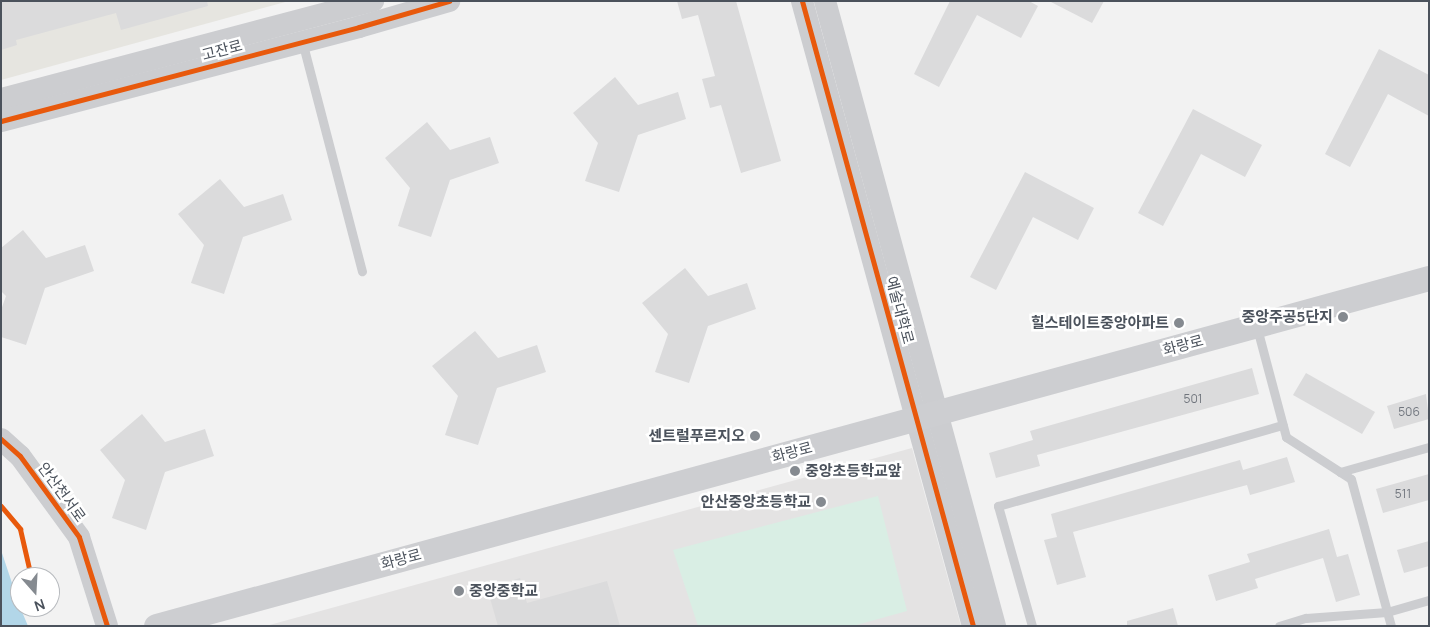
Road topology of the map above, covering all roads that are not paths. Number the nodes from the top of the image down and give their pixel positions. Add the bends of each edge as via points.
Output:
1 (373, 1) edge
2 (449, 1) edge
3 (802, 1) edge
4 (825, 1) edge
5 (299, 32) junction
6 (1, 99) edge
7 (1, 121) edge
8 (362, 271) dead end
9 (1429, 278) edge
10 (1256, 325) junction
11 (927, 415) junction
12 (1282, 425) junction
13 (1, 440) edge
14 (1429, 447) edge
15 (1340, 472) junction
16 (1429, 600) edge
17 (1387, 612) junction
18 (107, 626) edge
19 (156, 626) edge
20 (973, 626) edge
21 (995, 626) edge
22 (1032, 626) edge
23 (1279, 626) edge
24 (1391, 626) edge

1 - 5 street, 고잔로
2 - 5 street, 고잔로
3 - 11 street, 예술대학로
4 - 11 street, 예술대학로
5 - 6 street, 고잔로
5 - 7 street, 고잔로
5 - 8 lane
9 - 10 main road, 화랑로
10 - 11 main road, 화랑로
10 - 12 lane
11 - 19 main road, 화랑로
11 - 20 street, 예술대학로
11 - 21 street, 예술대학로
12 - 15 lane via 1286,437
12 - 22 lane via 998,506
13 - 18 street, 안산천서로 via 20,456 79,537
14 - 15 lane
15 - 17 lane via 1350,479
16 - 17 lane
17 - 23 lane via 1306,618
17 - 24 lane

